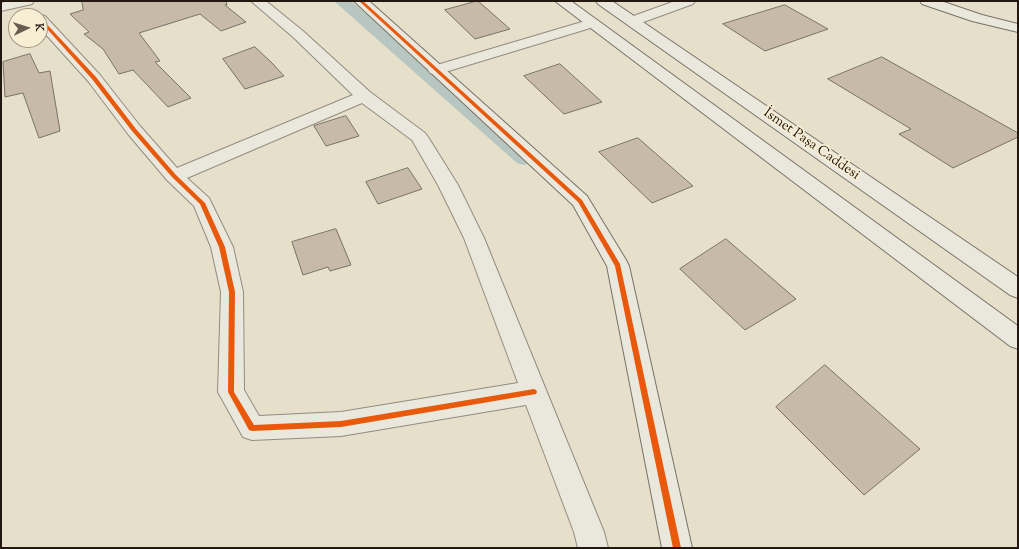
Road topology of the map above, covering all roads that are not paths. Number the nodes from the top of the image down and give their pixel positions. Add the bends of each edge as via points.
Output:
1 (23, 1) edge
2 (258, 1) edge
3 (361, 1) edge
4 (562, 1) edge
5 (603, 1) edge
6 (688, 1) edge
7 (927, 1) edge
8 (1, 7) edge
9 (633, 21) junction
10 (592, 23) junction
11 (48, 28) edge
12 (1018, 28) edge
13 (436, 70) junction
14 (364, 96) junction
15 (174, 176) junction
16 (1018, 289) edge
17 (1018, 339) edge
18 (534, 392) junction
19 (593, 548) edge
20 (677, 548) edge

1 - 8 street
2 - 14 street via 298,34
3 - 13 street
4 - 10 street
5 - 9 street, İsmet Paşa Caddesi
6 - 9 street
7 - 12 street via 977,18
9 - 16 street, İsmet Paşa Caddesi
10 - 13 street
10 - 17 street
11 - 15 street via 94,78
13 - 20 street via 580,201 618,266
14 - 15 street
14 - 18 street via 419,137 448,185 474,238
15 - 18 street via 202,203 222,247 232,292 231,392 252,428 341,424
18 - 19 street

